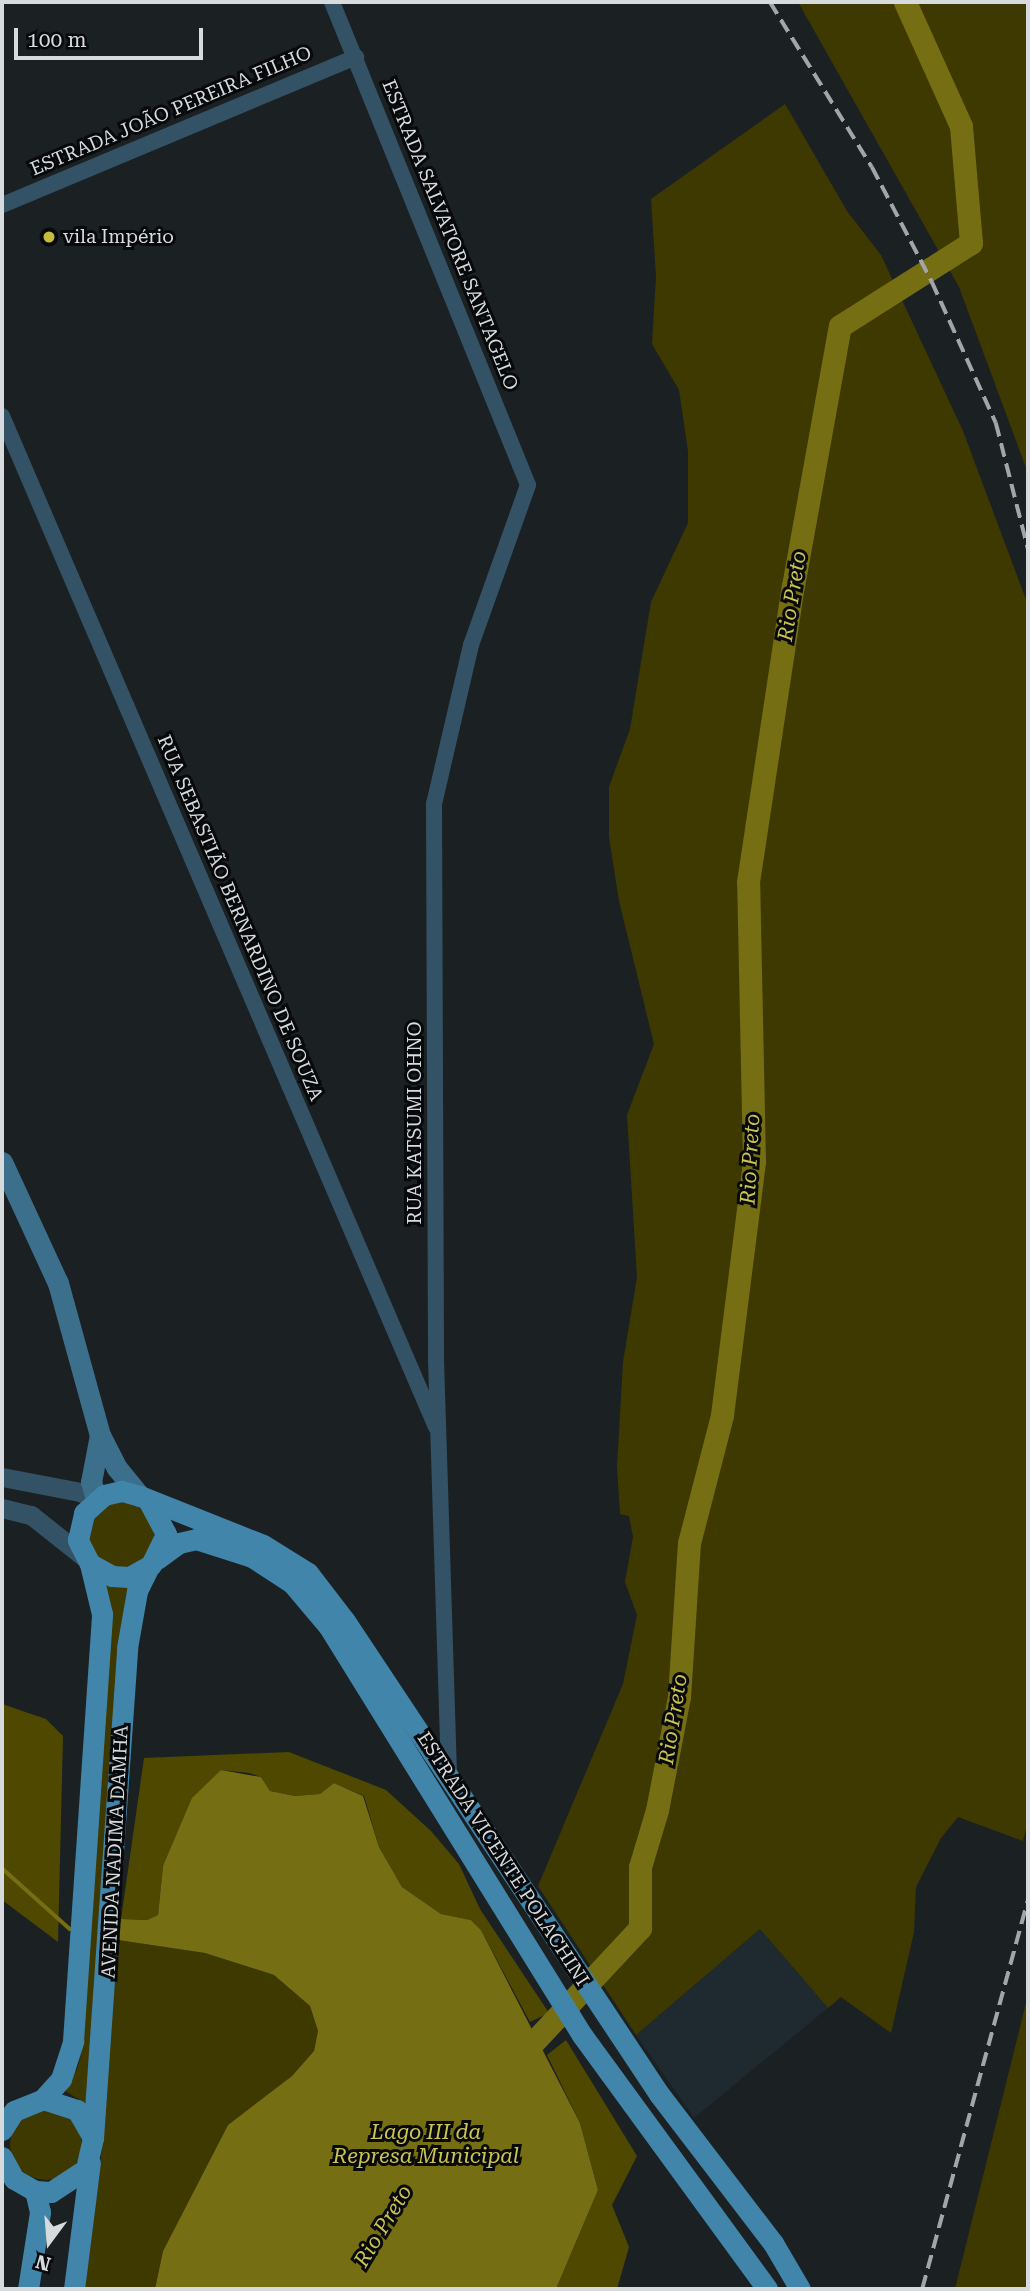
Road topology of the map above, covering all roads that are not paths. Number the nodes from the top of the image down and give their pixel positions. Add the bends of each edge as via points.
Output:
1 (332, 2) edge
2 (356, 57) junction
3 (2, 205) edge
4 (2, 416) edge
5 (528, 485) joint
6 (2, 1162) edge
7 (100, 1434) junction
8 (440, 1437) junction
9 (2, 1476) edge
10 (89, 1491) junction
11 (144, 1498) junction
12 (2, 1508) edge
13 (87, 1560) junction
14 (152, 1563) junction
15 (449, 1775) junction
16 (43, 2099) junction
17 (4, 2124) edge
18 (92, 2149) junction
19 (2, 2157) edge
20 (8, 2178) edge
21 (35, 2191) junction
22 (29, 2289) edge
23 (74, 2289) edge
24 (767, 2289) edge
25 (800, 2289) edge

1 - 2 street, ESTRADA SALVATORE SANTAGELO
2 - 3 street, ESTRADA JOÃO PEREIRA FILHO
2 - 5 street, ESTRADA SALVATORE SANTAGELO
4 - 8 street, RUA SEBASTIÃO BERNARDINO DE SOUZA
5 - 8 street, RUA KATSUMI OHNO via 471,645 434,804
6 - 7 main road via 58,1283
7 - 10 main road
7 - 11 main road via 117,1468
8 - 15 street, RUA KATSUMI OHNO
9 - 10 street
10 - 11 main road via 122,1491
10 - 13 main road via 78,1540
11 - 14 main road via 166,1534
11 - 15 main road, ESTRADA VICENTE POLACHINI via 263,1545 308,1573
12 - 13 street via 31,1515
13 - 14 main road via 112,1576 129,1577
13 - 16 main road, AVENIDA NADIMA DAMHA via 102,1614 73,2041 61,2079
14 - 18 main road, AVENIDA NADIMA DAMHA via 137,1591 127,1648
14 - 24 main road, ESTRADA VICENTE POLACHINI via 179,1544 196,1539 252,1557 292,1583 329,1627 582,2035
15 - 25 main road, ESTRADA VICENTE POLACHINI via 609,2020 675,2116 773,2243
16 - 17 main road via 23,2105
16 - 18 main road via 77,2110
18 - 21 main road via 79,2177 62,2188
18 - 23 main road, AVENIDA NADIMA DAMHA
19 - 20 main road
20 - 21 main road
21 - 22 main road via 40,2212

